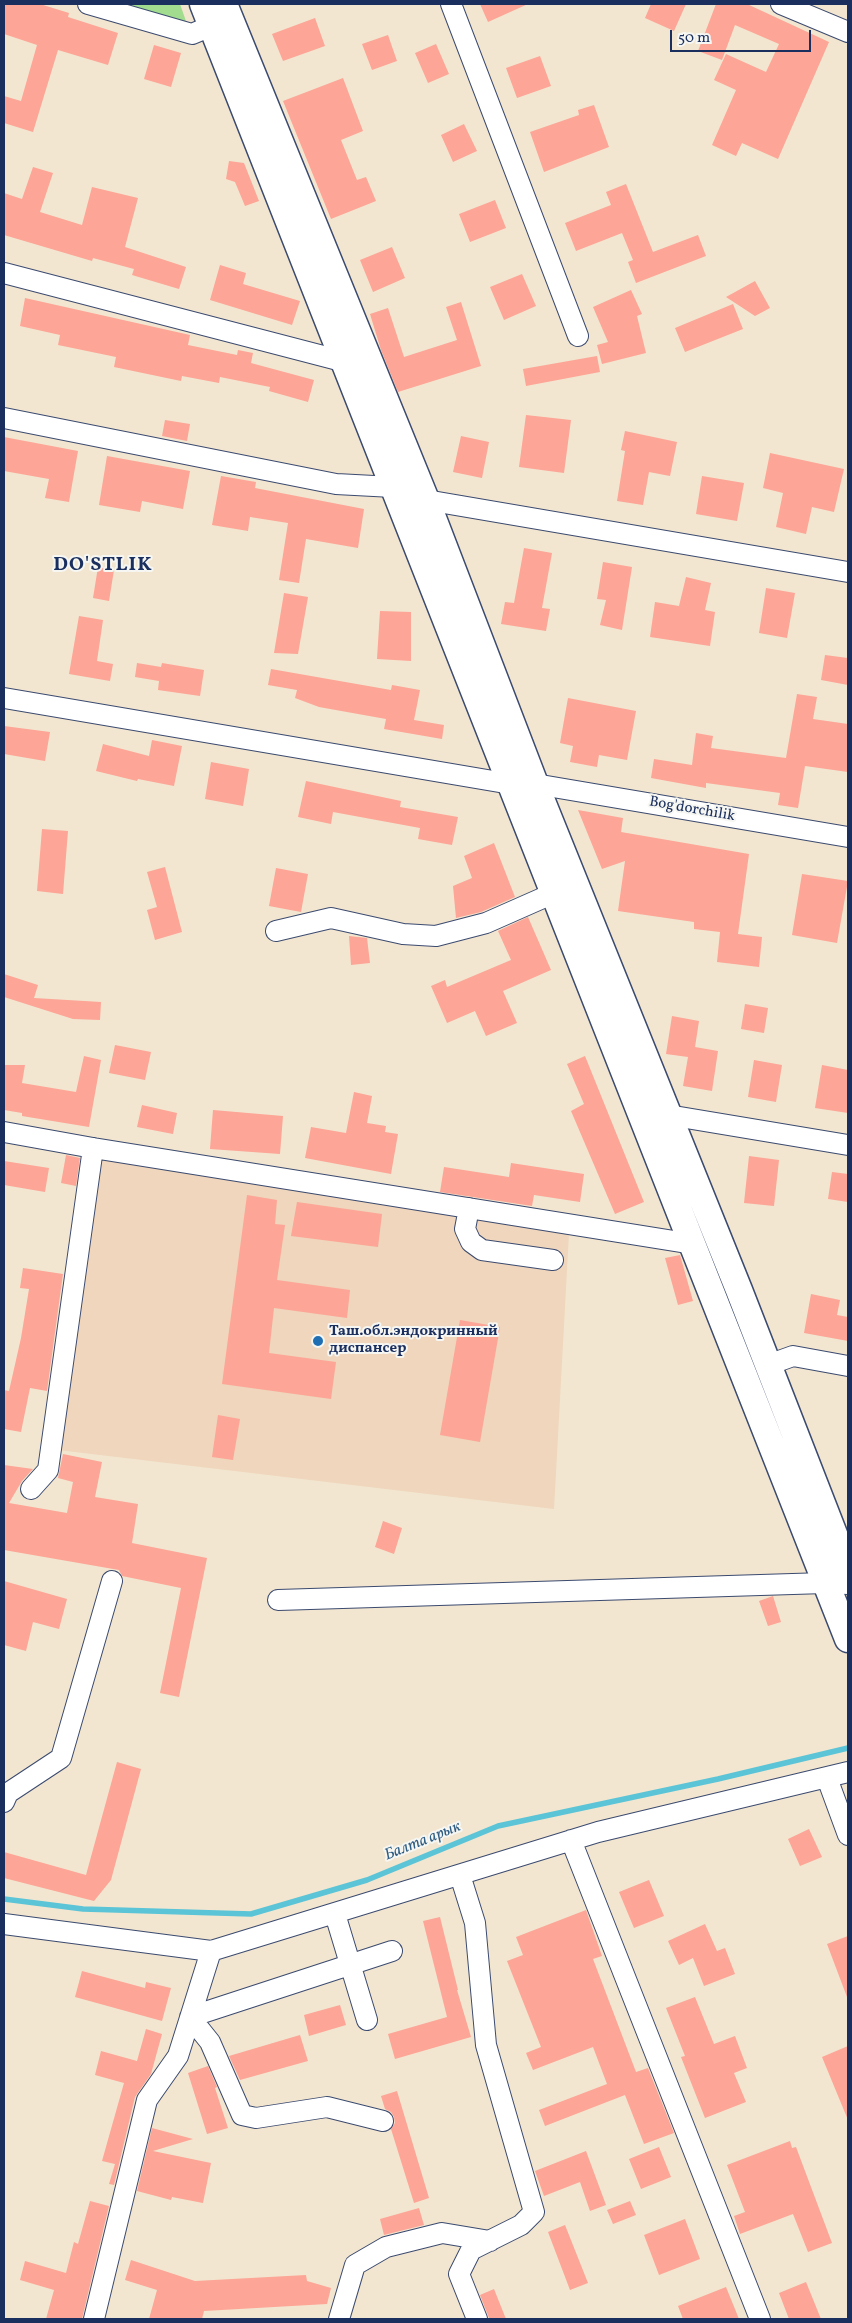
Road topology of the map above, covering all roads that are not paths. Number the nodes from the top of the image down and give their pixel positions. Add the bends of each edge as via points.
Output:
1 (88, 4) edge
2 (451, 4) edge
3 (781, 4) edge
4 (213, 11) edge
5 (848, 32) edge
6 (4, 273) edge
7 (578, 336) dead end
8 (342, 361) junction
9 (4, 418) edge
10 (393, 487) junction
11 (426, 500) junction
12 (848, 572) edge
13 (4, 698) edge
14 (523, 784) junction
15 (848, 837) edge
16 (554, 893) junction
17 (276, 931) dead end
18 (668, 1115) junction
19 (4, 1132) edge
20 (848, 1145) edge
21 (93, 1148) junction
22 (469, 1208) junction
23 (693, 1244) junction
24 (553, 1260) dead end
25 (768, 1365) junction
26 (848, 1366) edge
27 (31, 1489) dead end
28 (848, 1570) edge
29 (112, 1581) dead end
30 (837, 1583) edge
31 (278, 1600) dead end
32 (848, 1639) edge
33 (848, 1772) edge
34 (827, 1778) junction
35 (4, 1802) edge
36 (848, 1835) edge
37 (571, 1840) junction
38 (460, 1875) junction
39 (335, 1914) junction
40 (4, 1924) edge
41 (211, 1951) junction
42 (392, 1951) dead end
43 (190, 2017) junction
44 (367, 2020) dead end
45 (383, 2122) dead end
46 (490, 2241) junction
47 (94, 2319) edge
48 (339, 2319) edge
49 (478, 2319) edge
50 (760, 2319) edge

1 - 4 street via 192,34
2 - 7 street
3 - 5 street
4 - 8 main road
4 - 11 main road
6 - 8 street
8 - 10 main road
9 - 10 street via 336,484
10 - 14 main road
11 - 12 street
11 - 14 main road
13 - 14 street, Bog'dorchilik
14 - 15 street, Bog'dorchilik
14 - 16 main road
14 - 18 main road
16 - 17 street via 486,923 436,936 403,934 331,918
16 - 23 main road
18 - 20 street
18 - 25 main road
19 - 21 street
21 - 22 street
21 - 27 street via 48,1470
22 - 23 street
22 - 24 street via 465,1229 471,1242 482,1250
23 - 30 main road
25 - 26 street via 793,1356
25 - 28 main road
29 - 35 street via 61,1758 8,1793
30 - 31 street
30 - 32 main road
33 - 34 street
34 - 36 street
34 - 37 street
37 - 38 street
37 - 50 street
38 - 39 street
38 - 46 street via 475,1923 486,2046 534,2212 521,2225
39 - 41 street
39 - 44 street
40 - 41 street
41 - 43 street
42 - 43 street
43 - 45 street via 210,2042 242,2114 256,2118 326,2107
43 - 47 street via 178,2056 147,2100
46 - 48 street via 442,2233 386,2247 355,2265
46 - 49 street via 471,2250 459,2274

